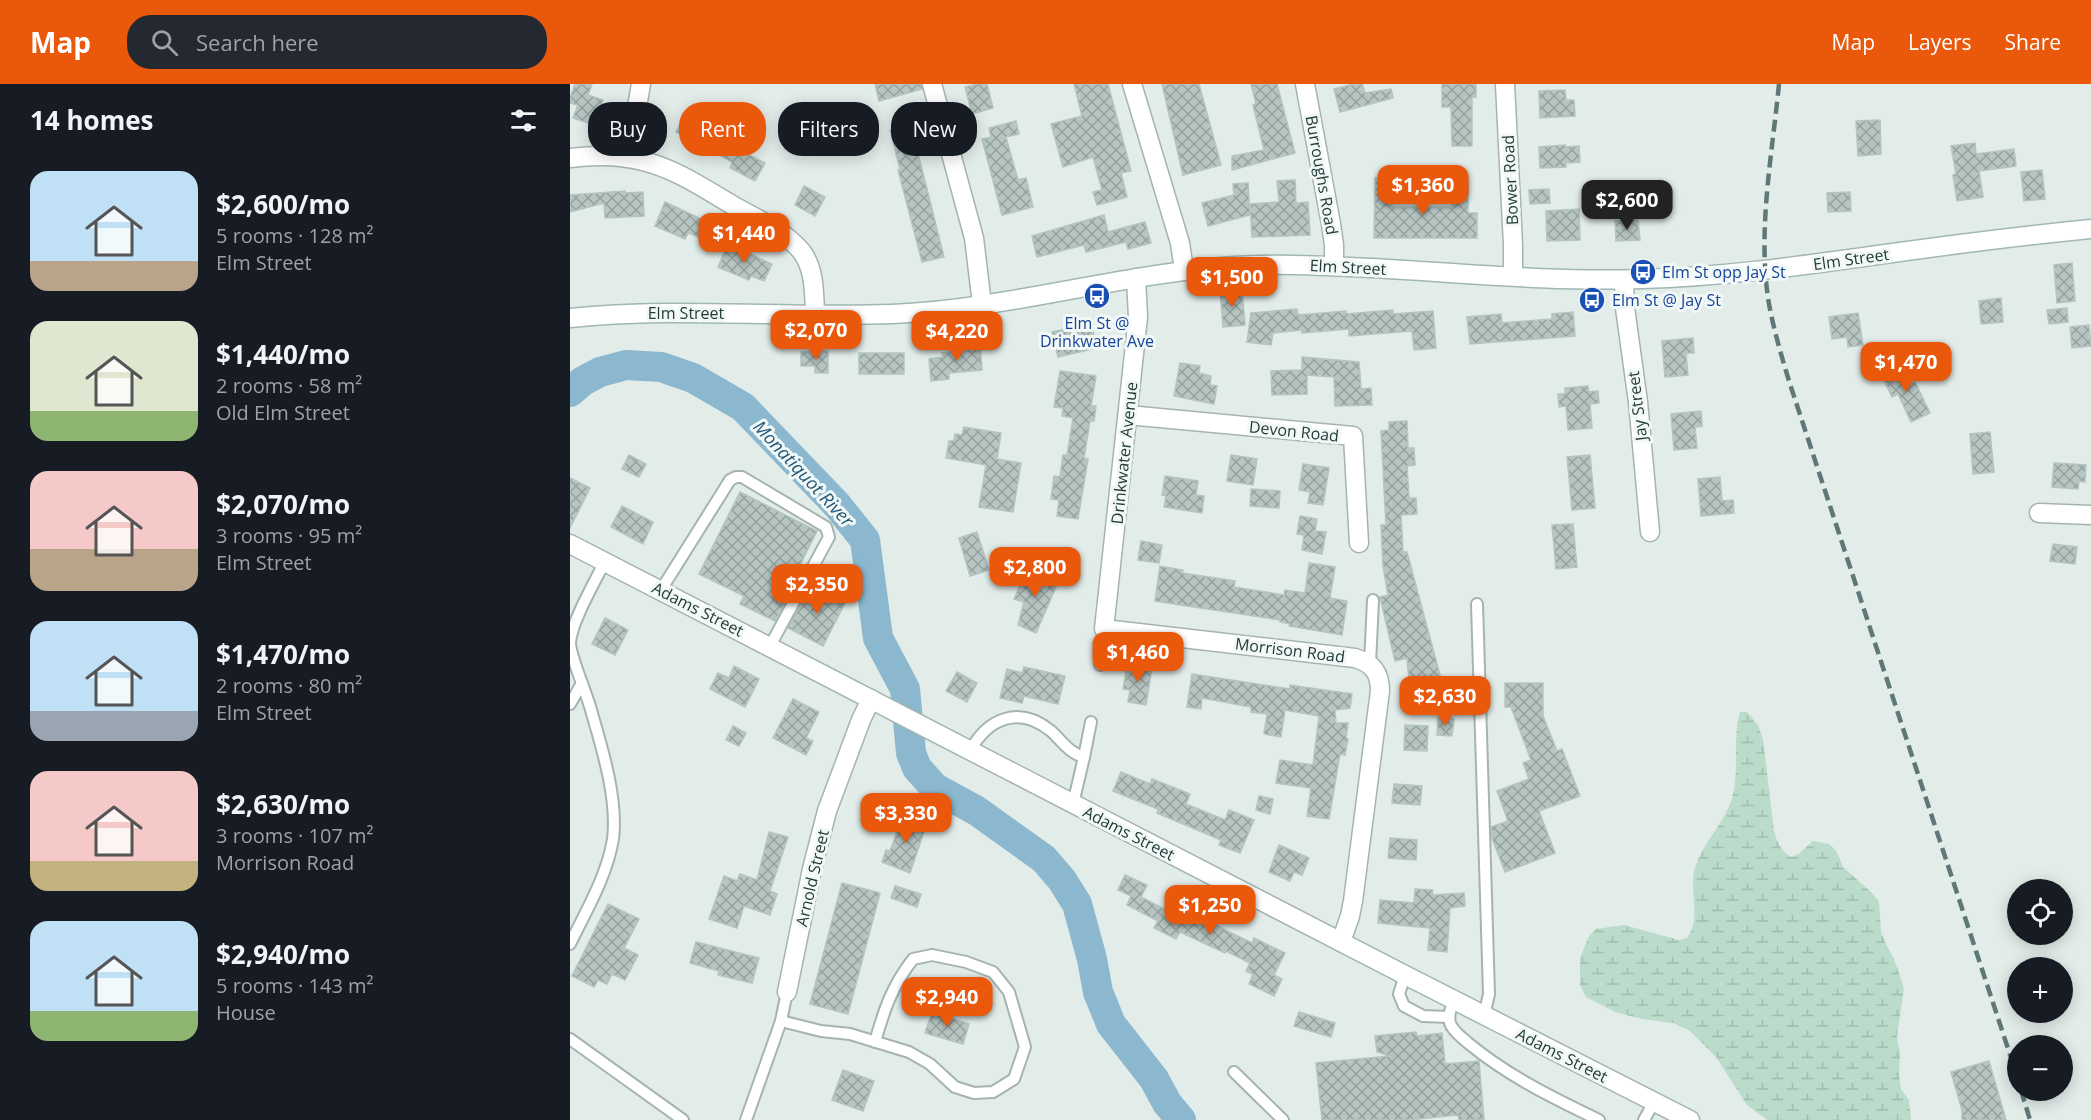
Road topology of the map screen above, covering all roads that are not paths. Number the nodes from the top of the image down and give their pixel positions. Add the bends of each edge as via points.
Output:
1 (641, 84) edge
2 (932, 84) edge
3 (1132, 84) edge
4 (1305, 84) edge
5 (1504, 84) edge
6 (570, 158) edge
7 (628, 158) junction
8 (2091, 229) edge
9 (1334, 266) junction
10 (1184, 270) junction
11 (1513, 276) junction
12 (1136, 278) junction
13 (1624, 280) junction
14 (982, 304) junction
15 (815, 314) junction
16 (570, 318) edge
17 (1128, 415) junction
18 (2039, 513) dead end
19 (2091, 515) edge
20 (1650, 532) dead end
21 (1359, 543) dead end
22 (570, 544) edge
23 (605, 561) junction
24 (662, 590) junction
25 (1373, 600) dead end
26 (1477, 604) dead end
27 (1104, 629) junction
28 (770, 646) junction
29 (1370, 664) junction
30 (1100, 665) dead end
31 (582, 683) junction
32 (871, 699) junction
33 (570, 704) edge
34 (1091, 722) dead end
35 (970, 751) junction
36 (1084, 757) junction
37 (1073, 804) junction
38 (1341, 942) junction
39 (570, 944) edge
40 (1405, 975) junction
41 (787, 992) joint
42 (1452, 1009) junction
43 (1484, 1016) junction
44 (781, 1022) junction
45 (570, 1039) edge
46 (875, 1042) junction
47 (1234, 1072) dead end
48 (1654, 1102) junction
49 (682, 1120) edge
50 (746, 1120) edge
51 (1283, 1120) edge
52 (1599, 1120) edge
53 (1644, 1120) edge
54 (1690, 1120) edge

1 - 7 street
2 - 14 street via 974,238
3 - 10 street
4 - 9 street, Burroughs Road via 1333,234
5 - 11 street, Bower Road
6 - 7 street
7 - 15 street via 679,175 790,240 810,268
8 - 13 street, Elm Street via 1739,273
9 - 10 street, Elm Street via 1256,265
9 - 11 street, Elm Street
10 - 12 street, Elm Street
11 - 13 street, Elm Street
12 - 14 street, Elm Street
12 - 17 street, Drinkwater Avenue via 1138,308
13 - 20 street, Jay Street
14 - 15 street, Elm Street via 894,314
15 - 16 street, Elm Street via 654,312
17 - 21 street, Devon Road via 1353,436
17 - 27 street, Drinkwater Avenue
18 - 19 street
22 - 23 street, Adams Street
23 - 24 street, Adams Street
23 - 31 lane via 573,627 570,644
24 - 28 street, Adams Street
24 - 28 lane via 730,480 742,477 826,527 829,537
25 - 29 lane
26 - 43 lane via 1489,994
27 - 29 street, Morrison Road via 1355,658
27 - 30 lane
28 - 32 street, Adams Street
29 - 38 street via 1378,675 1380,691 1353,902
31 - 33 lane
31 - 39 lane via 614,818 608,858
32 - 35 street, Adams Street
32 - 41 street, Arnold Street via 827,811
34 - 36 lane
35 - 36 lane via 985,730 1010,717 1041,724
35 - 37 street, Adams Street
36 - 37 lane
37 - 38 street, Adams Street
38 - 40 street, Adams Street
40 - 42 street, Adams Street
40 - 42 lane via 1399,994 1404,1006 1430,1017
41 - 44 lane
42 - 43 street, Adams Street
42 - 52 lane via 1450,1023 1456,1033 1499,1067
43 - 48 street, Adams Street
44 - 46 lane
44 - 50 lane
45 - 49 lane
46 - 46 lane via 909,1052 930,1064 954,1088 974,1093 993,1092 1014,1079 1025,1047 1009,992 993,972 932,955 913,959 899,977 884,1008
47 - 51 lane
48 - 53 lane
48 - 54 street, Adams Street

